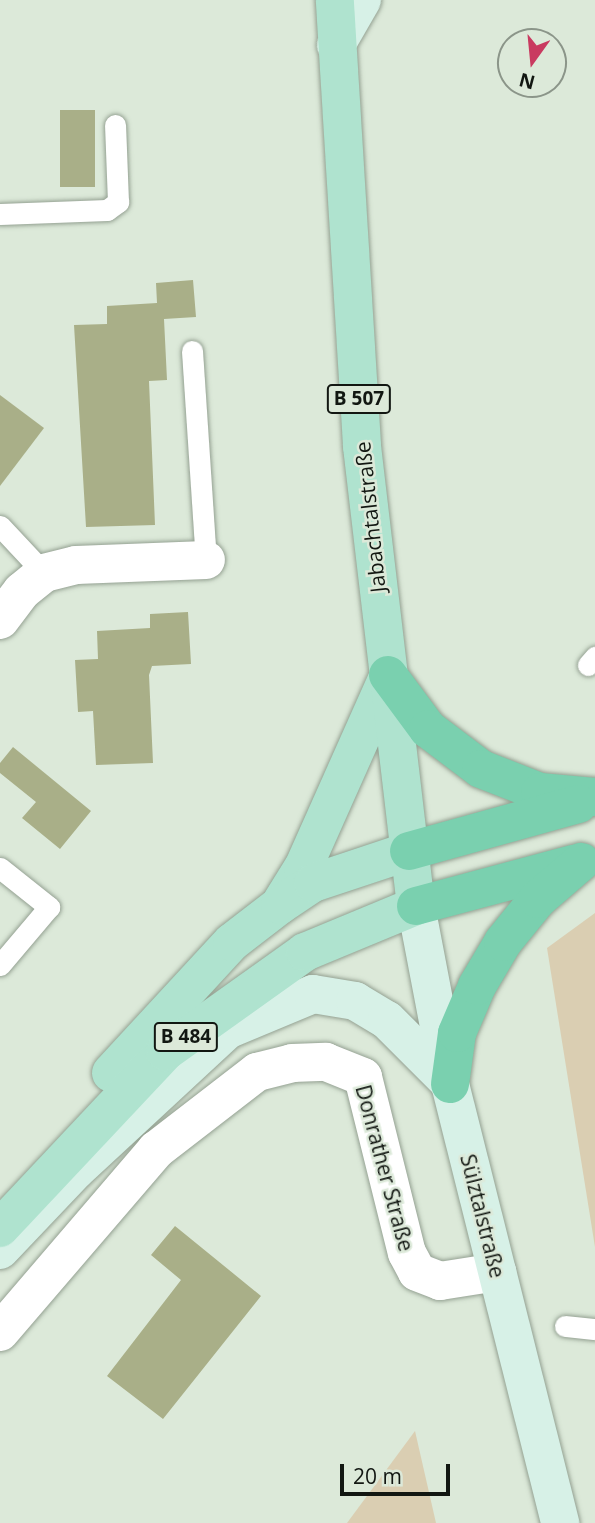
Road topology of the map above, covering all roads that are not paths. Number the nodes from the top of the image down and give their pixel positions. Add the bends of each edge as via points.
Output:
1 (335, 0) edge
2 (362, 0) edge
3 (336, 45) junction
4 (116, 125) dead end
5 (0, 214) edge
6 (192, 351) dead end
7 (0, 526) edge
8 (206, 560) joint
9 (44, 573) junction
10 (0, 620) edge
11 (388, 675) junction
12 (595, 798) edge
13 (409, 851) junction
14 (588, 860) edge
15 (0, 868) edge
16 (281, 905) junction
17 (416, 906) junction
18 (0, 965) edge
19 (450, 1084) junction
20 (0, 1199) edge
21 (0, 1228) edge
22 (0, 1250) edge
23 (498, 1272) junction
24 (565, 1326) dead end
25 (595, 1329) edge
26 (0, 1332) edge
27 (560, 1523) edge

1 - 3 main road, Jabachtalstraße
2 - 3 main road
3 - 11 main road, Jabachtalstraße / B 507 via 362,445
4 - 5 lane via 118,202 107,210
6 - 8 lane
7 - 9 lane
8 - 9 street via 76,565
9 - 10 street via 22,591
11 - 12 highway via 428,729 481,769 540,792
11 - 13 main road, Jabachtalstraße / B 507
11 - 16 main road via 303,868
12 - 13 highway
13 - 16 main road, B 484 via 313,883
13 - 17 main road, Jabachtalstraße / B 507
14 - 17 highway
14 - 19 highway via 538,899 503,942 457,1033
15 - 18 lane via 49,907
16 - 20 main road, B 484 via 232,942 185,989
17 - 19 main road, Sülztalstraße
17 - 21 main road, B 484 via 305,952 165,1052
19 - 22 main road via 387,1020 355,1001 313,994 227,1030 76,1170
19 - 23 main road, Sülztalstraße
23 - 26 street, Donrather Straße via 440,1281 417,1272 407,1253 363,1077 326,1062 292,1063 257,1072 156,1150
23 - 27 main road, Sülztalstraße
24 - 25 lane

